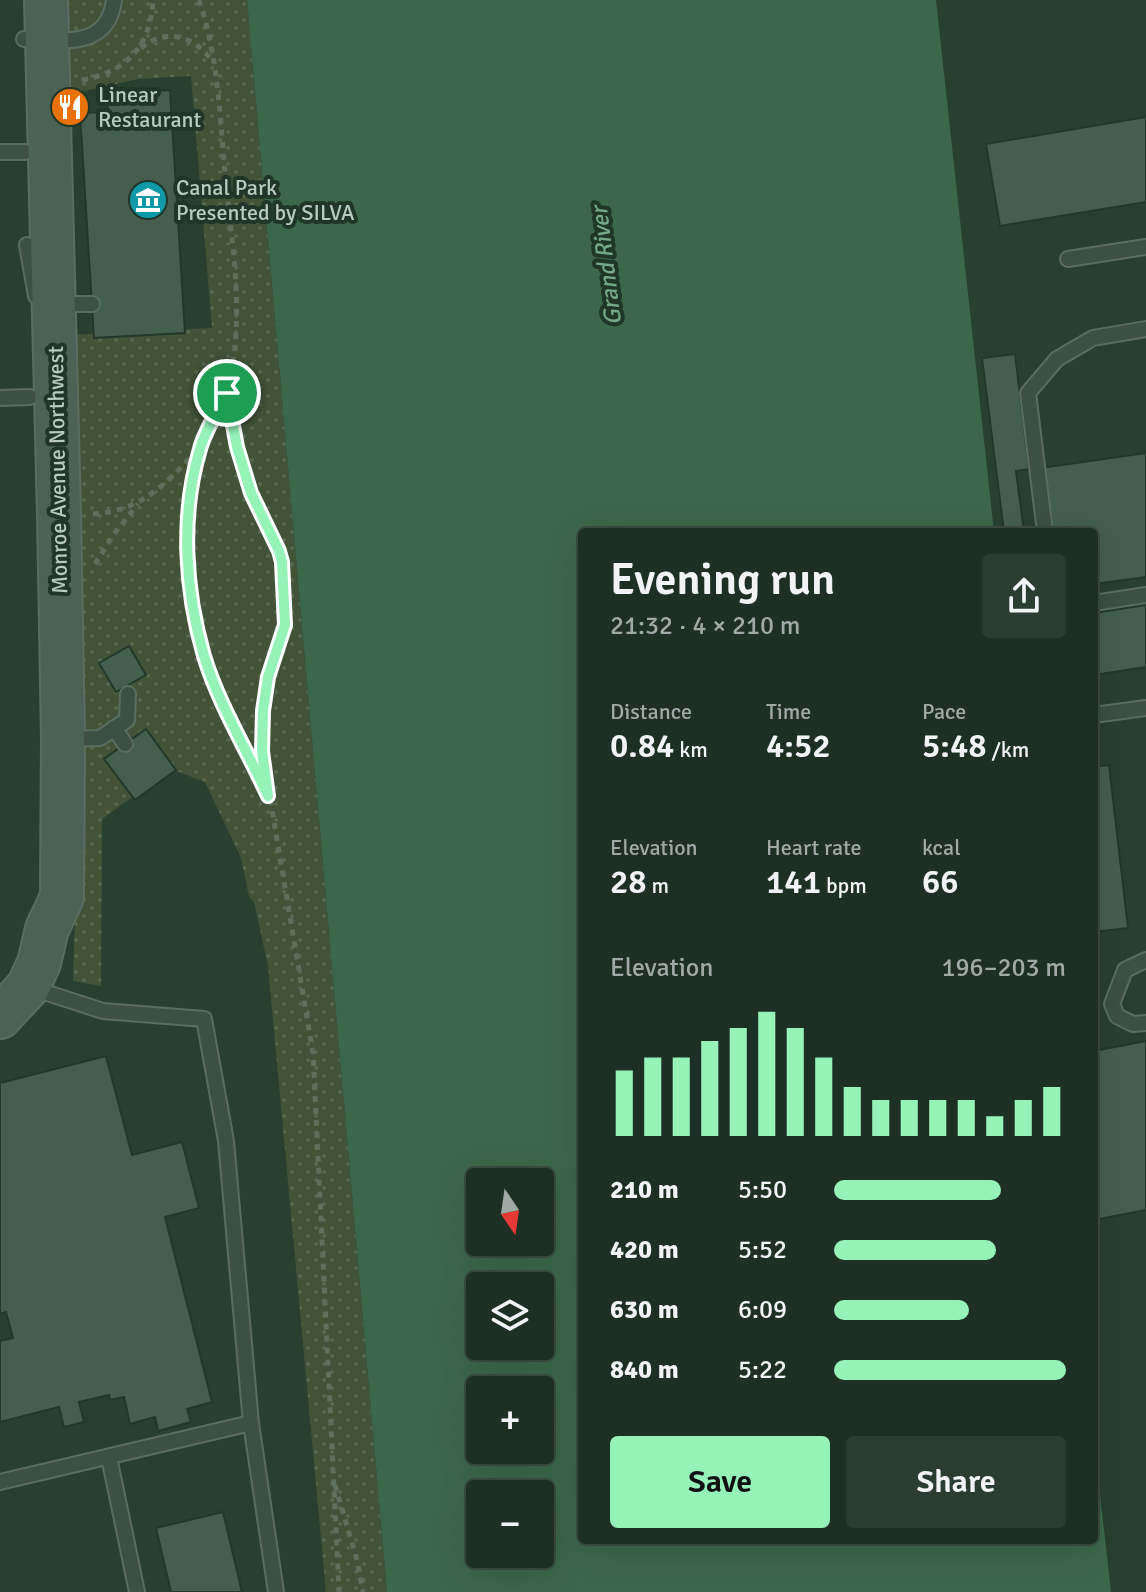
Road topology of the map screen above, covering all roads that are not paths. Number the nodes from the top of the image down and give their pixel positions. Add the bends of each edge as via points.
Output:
1 (114, 0) edge
2 (35, 20) edge
3 (12, 152) edge
4 (27, 245) junction
5 (1146, 247) edge
6 (1068, 259) dead end
7 (72, 304) junction
8 (1146, 329) edge
9 (15, 397) edge
10 (1045, 528) edge
11 (1146, 595) edge
12 (1098, 602) edge
13 (128, 694) dead end
14 (1146, 708) edge
15 (1098, 714) edge
16 (114, 728) junction
17 (63, 739) junction
18 (125, 744) dead end
19 (44, 935) junction
20 (1146, 960) edge
21 (28, 987) junction
22 (0, 1017) edge
23 (1146, 1023) edge
24 (251, 1423) junction
25 (109, 1457) junction
26 (0, 1482) edge
27 (137, 1592) edge
28 (276, 1592) edge

1 - 2 lane via 108,22 93,36 77,39
2 - 3 main road, Monroe Avenue Northwest
2 - 7 main road, Monroe Avenue Northwest
3 - 4 main road, Monroe Avenue Northwest
4 - 7 lane via 35,295 42,302
4 - 9 main road, Monroe Avenue Northwest
5 - 6 lane
7 - 17 main road, Monroe Avenue Northwest
8 - 10 lane via 1093,338 1057,359 1028,393
9 - 19 main road, Monroe Avenue Northwest via 39,784 37,891
11 - 12 lane
13 - 16 lane via 127,720
14 - 15 lane
16 - 17 lane via 100,738
16 - 18 lane
17 - 19 main road, Monroe Avenue Northwest via 62,897
19 - 21 main road, Monroe Avenue Northwest
20 - 23 lane via 1125,970 1112,1004 1117,1016 1133,1024
21 - 22 main road, Monroe Avenue Northwest
21 - 24 lane via 103,1011 204,1019 226,1141
24 - 25 lane
24 - 28 lane
25 - 26 lane
25 - 27 lane

